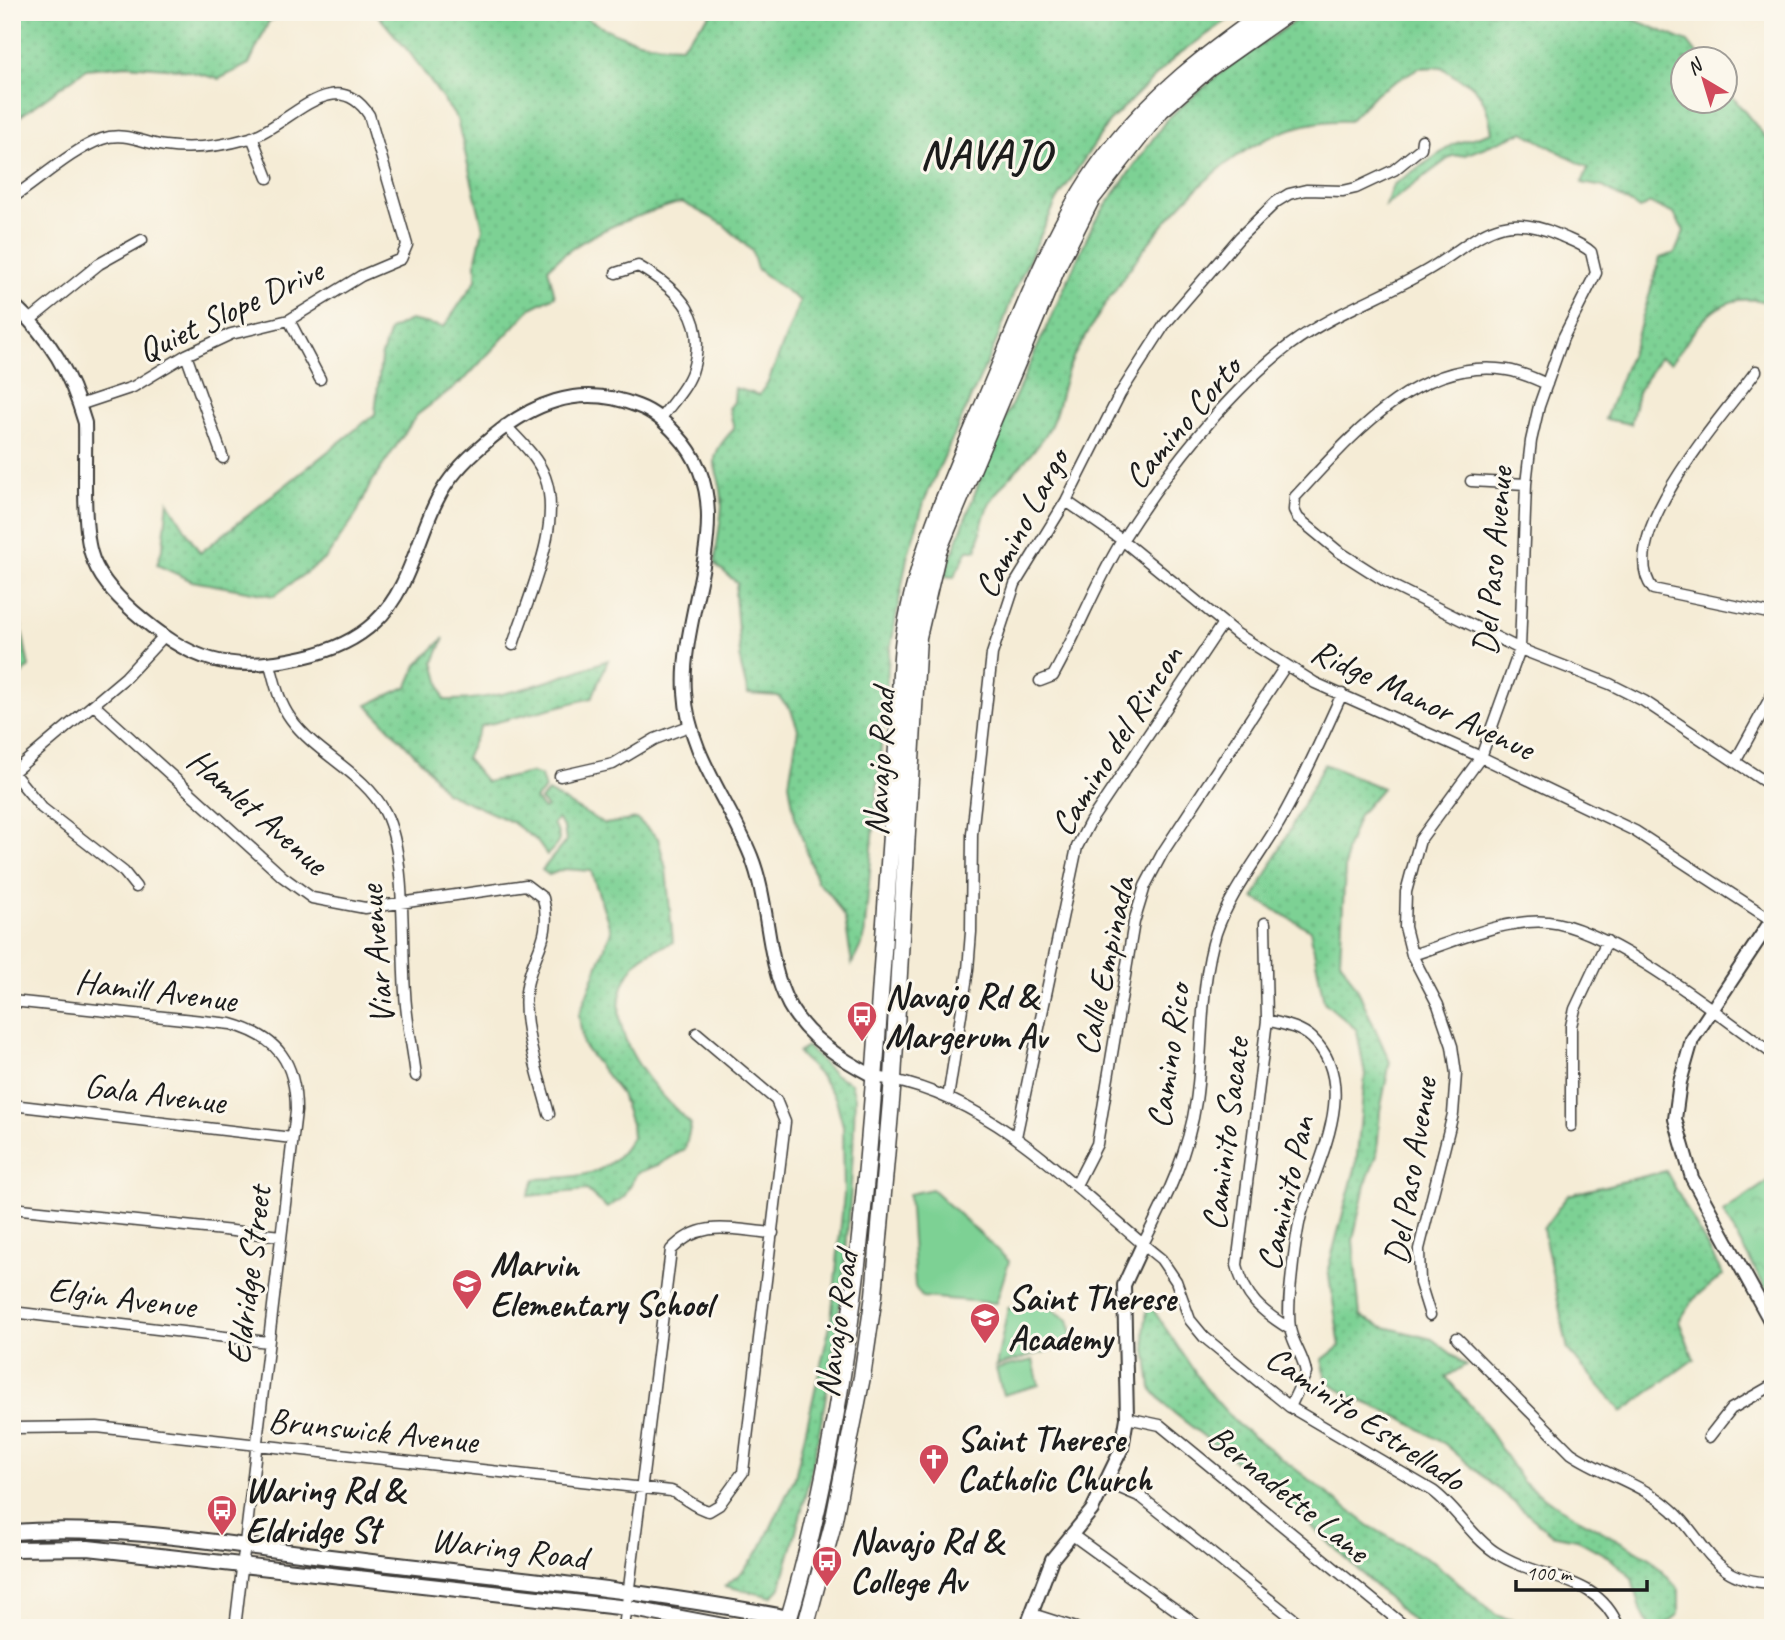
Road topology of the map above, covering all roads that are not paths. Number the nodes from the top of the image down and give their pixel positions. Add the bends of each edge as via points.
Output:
1 (1266, 12) edge
2 (1289, 12) edge
3 (252, 137) junction
4 (1422, 140) dead end
5 (268, 178) dead end
6 (12, 198) edge
7 (142, 240) dead end
8 (1587, 248) joint
9 (616, 273) dead end
10 (12, 303) edge
11 (30, 320) junction
12 (289, 320) junction
13 (186, 355) junction
14 (1756, 371) dead end
15 (320, 379) dead end
16 (1548, 384) junction
17 (79, 405) junction
18 (661, 418) junction
19 (505, 425) junction
20 (223, 458) dead end
21 (1471, 481) dead end
22 (1526, 484) junction
23 (1066, 501) junction
24 (1122, 540) junction
25 (1773, 614) edge
26 (1223, 623) junction
27 (163, 637) junction
28 (513, 645) dead end
29 (1520, 649) junction
30 (270, 664) junction
31 (1286, 665) junction
32 (1040, 681) dead end
33 (1773, 692) edge
34 (1342, 694) junction
35 (94, 705) junction
36 (690, 726) junction
37 (1481, 757) junction
38 (1734, 762) junction
39 (13, 773) edge
40 (559, 776) dead end
41 (1773, 787) edge
42 (136, 887) dead end
43 (401, 901) junction
44 (1772, 920) edge
45 (1265, 923) dead end
46 (1607, 941) junction
47 (1412, 955) junction
48 (12, 1001) edge
49 (1711, 1008) junction
50 (1267, 1020) junction
51 (697, 1033) dead end
52 (1773, 1054) edge
53 (416, 1076) dead end
54 (874, 1077) junction
55 (893, 1079) junction
56 (948, 1098) junction
57 (12, 1105) edge
58 (549, 1114) dead end
59 (1571, 1126) dead end
60 (1016, 1137) junction
61 (292, 1138) junction
62 (1076, 1185) junction
63 (864, 1202) junction
64 (883, 1203) junction
65 (12, 1208) edge
66 (773, 1233) junction
67 (281, 1236) junction
68 (1143, 1244) junction
69 (12, 1312) edge
70 (1430, 1315) dead end
71 (1773, 1326) edge
72 (1290, 1329) junction
73 (1457, 1338) dead end
74 (268, 1342) junction
75 (1773, 1385) edge
76 (1290, 1407) junction
77 (1127, 1418) junction
78 (12, 1428) edge
79 (1710, 1437) dead end
80 (255, 1446) junction
81 (1108, 1483) junction
82 (640, 1489) junction
83 (12, 1532) edge
84 (1071, 1534) junction
85 (244, 1547) junction
86 (12, 1549) edge
87 (242, 1565) junction
88 (1773, 1583) edge
89 (630, 1592) junction
90 (628, 1608) junction
91 (1031, 1614) junction
92 (788, 1623) edge
93 (811, 1626) edge
94 (235, 1628) edge
95 (625, 1628) edge
96 (734, 1628) edge
97 (1026, 1628) edge
98 (1076, 1628) edge
99 (1201, 1628) edge
100 (1305, 1628) edge
101 (1407, 1628) edge
102 (1619, 1628) edge

1 - 54 main road, Navajo Road via 1194,63 1151,103 1080,193 1046,258 925,548 904,633
2 - 55 main road, Navajo Road via 1208,69 1161,110 1092,198 1059,263 938,551 918,637
3 - 5 street
3 - 6 street via 195,148 124,136 103,138
3 - 12 street, Quiet Slope Drive via 328,94 351,97 363,105 407,245 401,259 362,276
4 - 23 street, Camino Largo via 1422,148 1410,159 1374,181 1343,191 1289,194 1241,237 1142,359 1119,394
7 - 11 street via 99,264
8 - 16 street, Del Paso Avenue via 1594,257 1596,273 1563,338
8 - 24 street, Camino Corto via 1535,225 1497,226 1433,267 1317,327 1242,386 1204,429
9 - 18 street via 638,266 668,283 684,298 697,336 692,372
10 - 11 street
11 - 17 street via 56,352
12 - 13 street, Quiet Slope Drive via 231,334
12 - 15 street
13 - 17 street, Quiet Slope Drive via 133,387
13 - 20 street
14 - 25 street via 1670,484 1642,565 1644,579 1653,589
16 - 22 street, Del Paso Avenue via 1531,441
16 - 29 street via 1510,370 1487,369 1451,375 1418,388 1363,425 1293,504 1298,518 1338,551 1393,586
17 - 27 street via 85,423 91,554 118,598
18 - 19 street via 629,403 583,395 545,402
18 - 36 street via 694,457 708,505 684,690
19 - 28 street via 531,452 552,505 547,537
19 - 30 street via 446,484 401,586 377,621 348,642
21 - 22 street
22 - 29 street, Del Paso Avenue
23 - 24 street, Ridge Manor Avenue
23 - 56 street, Camino Largo via 1015,584 992,654 972,834 968,970
24 - 26 street, Ridge Manor Avenue
24 - 32 street, Camino Corto via 1053,676
26 - 31 street, Ridge Manor Avenue
26 - 60 street, Camino del Rincon via 1077,847
27 - 30 street via 216,661
27 - 35 street
29 - 37 street, Del Paso Avenue
29 - 38 street via 1644,701
30 - 43 street, Viar Avenue via 289,718 375,795 387,816
31 - 34 street, Ridge Manor Avenue
31 - 62 street, Calle Empinada via 1145,886 1134,922 1097,1144
33 - 38 street
34 - 37 street, Ridge Manor Avenue
34 - 68 street, Camino Rico via 1280,821 1235,893 1217,932 1208,971 1196,1103 1183,1154
35 - 39 street
35 - 43 street, Hamlet Avenue via 282,877 312,898 365,908
36 - 40 street via 655,739 613,764
36 - 54 street via 752,858 777,973 789,1005 818,1041
37 - 44 street, Ridge Manor Avenue via 1634,831
37 - 47 street, Del Paso Avenue via 1420,840 1406,892 1405,927
38 - 41 street
39 - 42 street via 42,808 124,872
43 - 53 street, Viar Avenue via 405,993
43 - 58 street, Hamlet Avenue via 526,885 543,898 546,936 532,968 526,1005
44 - 49 street
45 - 50 street, Caminito Sacate
46 - 47 street via 1580,928 1526,923
46 - 49 street
46 - 59 street via 1571,1026
47 - 70 street, Del Paso Avenue via 1438,1005 1456,1074 1452,1114 1419,1249 1420,1283
48 - 61 street, Hamill Avenue via 252,1030 278,1049 296,1086
49 - 52 street
49 - 71 street via 1692,1040 1675,1118 1692,1178
50 - 72 street, Caminito Sacate via 1237,1265 1242,1284 1260,1310
50 - 72 street, Caminito Pan via 1311,1037 1324,1054 1333,1084 1332,1121 1301,1215
51 - 66 street via 776,1100 785,1122
54 - 55 street, Caminito Estrellado
54 - 63 main road, Navajo Road
55 - 56 street, Caminito Estrellado
55 - 64 main road, Navajo Road
56 - 60 street, Caminito Estrellado
57 - 61 street, Gala Avenue
60 - 62 street, Caminito Estrellado
61 - 67 street, Eldridge Street
62 - 68 street, Caminito Estrellado
63 - 64 main road
63 - 92 main road, Navajo Road via 844,1373 815,1520
64 - 93 main road, Navajo Road via 862,1377
65 - 67 street
66 - 82 street via 701,1228 684,1236 671,1250
66 - 82 street, Brunswick Avenue via 743,1472 719,1505 709,1511 671,1492
67 - 74 street, Eldridge Street
68 - 76 street, Caminito Estrellado via 1176,1281 1190,1320 1204,1337
68 - 77 street, Camino Rico via 1124,1285
69 - 74 street, Elgin Avenue
72 - 76 street, Caminito Pan via 1306,1373
73 - 88 street via 1571,1452 1592,1468 1660,1500 1682,1518 1713,1562 1727,1573
74 - 80 street, Eldridge Street
75 - 79 street via 1731,1409
76 - 102 street, Caminito Estrellado via 1433,1491 1493,1551 1526,1568 1587,1588 1607,1602
77 - 81 street, Camino Rico via 1122,1448
77 - 101 street, Bernadette Lane via 1160,1425
78 - 80 street, Brunswick Avenue via 97,1427
80 - 82 street, Brunswick Avenue
80 - 85 street, Eldridge Street
81 - 84 street, Camino Rico
81 - 100 street via 1141,1497
82 - 89 street
83 - 85 main road, Waring Road via 92,1530
84 - 91 street, Camino Rico via 1052,1559
84 - 99 street
85 - 87 street, Eldridge Street
85 - 89 main road, Waring Road
86 - 87 main road, Waring Road via 88,1548
87 - 90 main road, Waring Road
87 - 94 street, Eldridge Street
89 - 90 street
89 - 92 main road, Waring Road via 703,1601
90 - 95 street
90 - 96 main road, Waring Road
91 - 97 street, Camino Rico
91 - 98 street
92 - 93 main road

